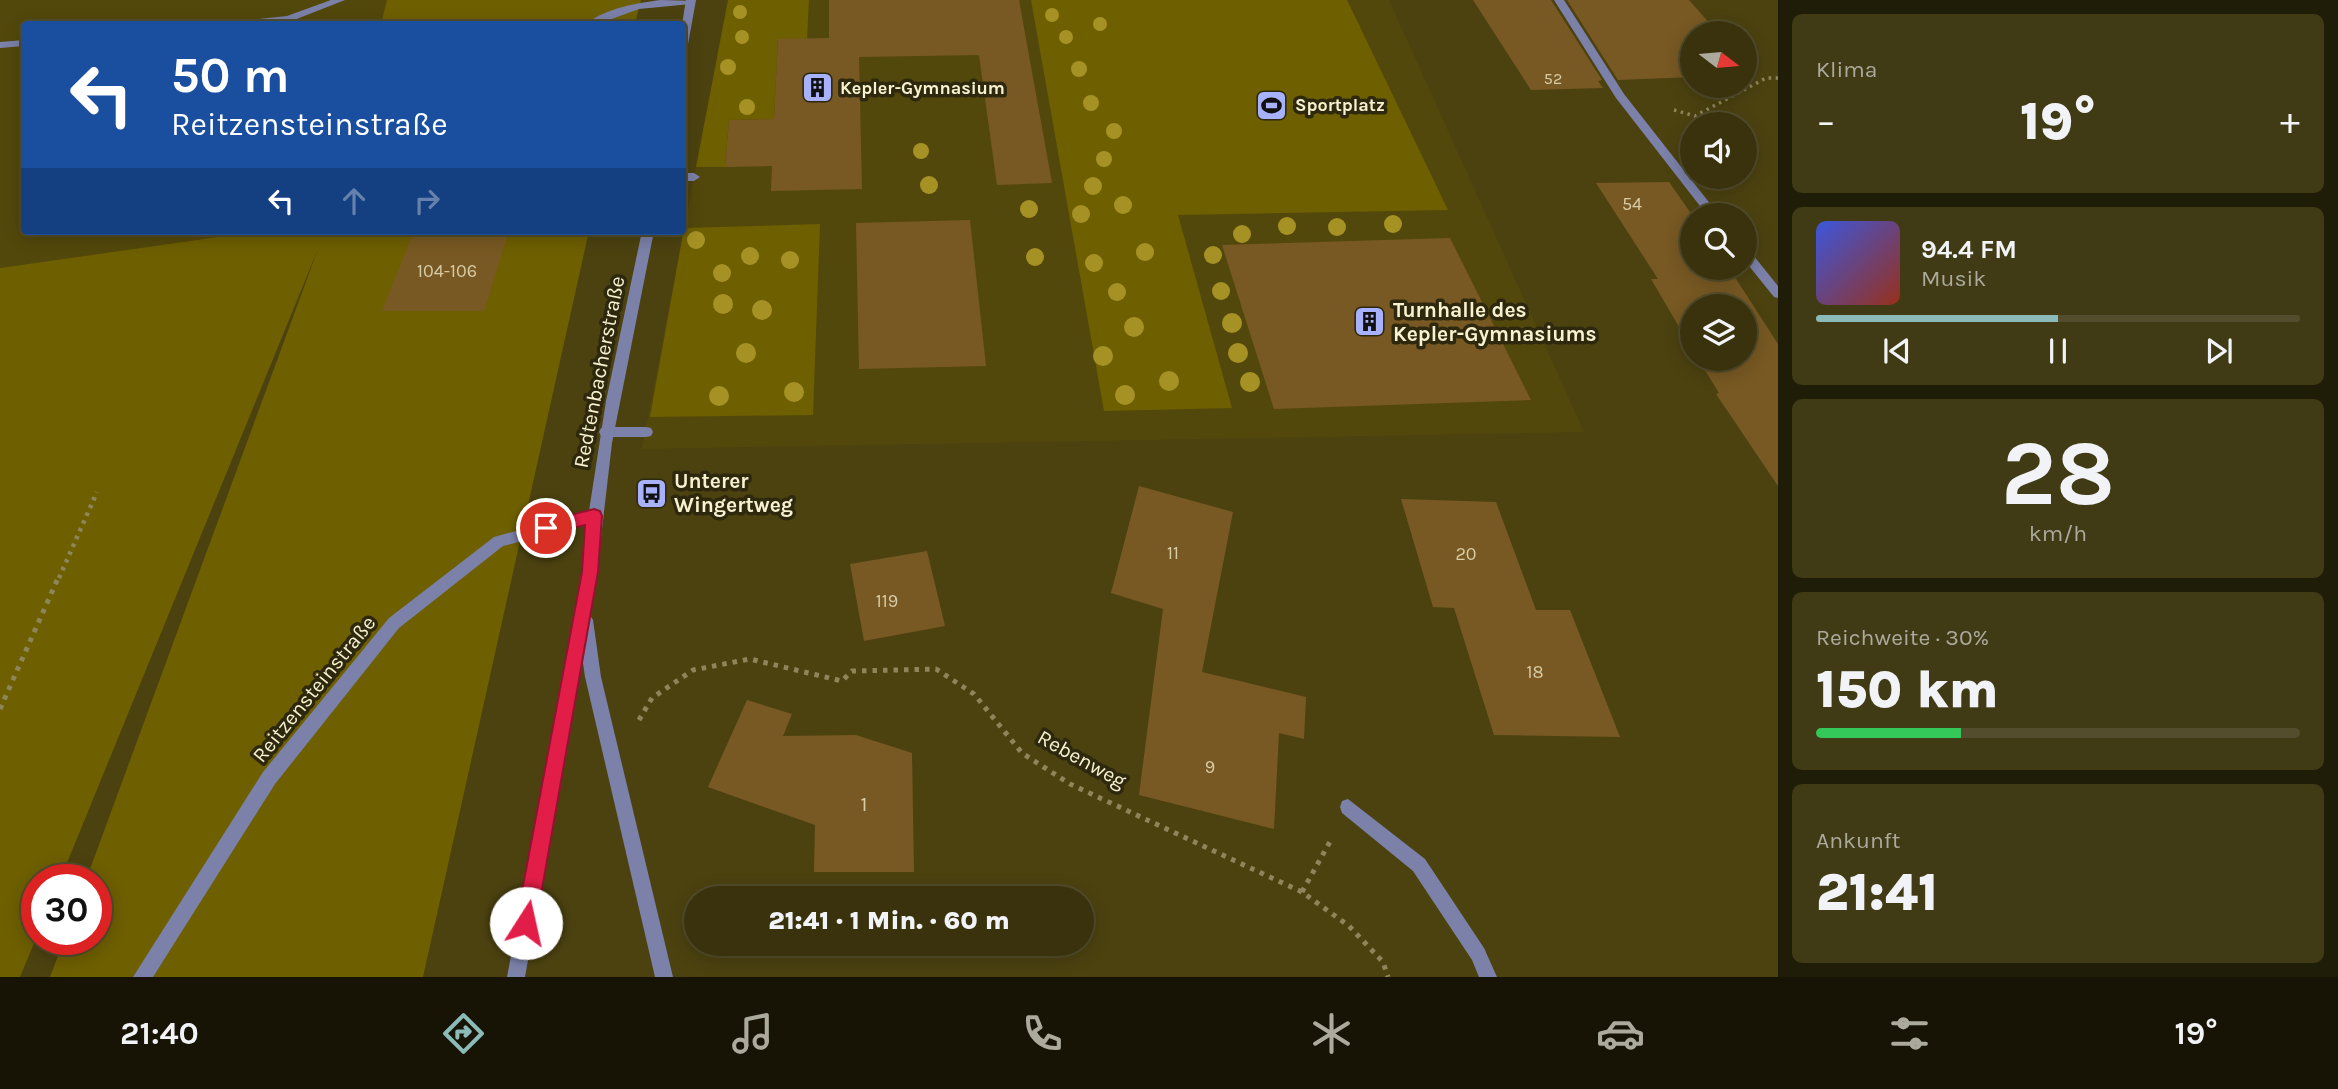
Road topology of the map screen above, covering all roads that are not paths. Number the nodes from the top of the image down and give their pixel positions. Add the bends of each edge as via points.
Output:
1 (340, 0) edge
2 (691, 0) edge
3 (1559, 0) edge
4 (269, 21) edge
5 (598, 21) edge
6 (686, 28) edge
7 (21, 43) edge
8 (0, 45) edge
9 (1704, 203) edge
10 (647, 235) edge
11 (1757, 268) edge
12 (1778, 295) edge
13 (606, 432) junction
14 (646, 432) dead end
15 (594, 516) junction
16 (590, 572) junction
17 (1348, 807) road end
18 (142, 977) edge
19 (516, 977) edge
20 (664, 977) edge
21 (1488, 977) edge

1 - 4 street via 289,19
2 - 5 street via 635,5
2 - 6 street
3 - 9 street via 1620,96
7 - 8 street
10 - 13 street, Redtenbacherstraße
11 - 12 street
13 - 14 street
13 - 15 street, Redtenbacherstraße
15 - 16 street, Redtenbacherstraße
15 - 18 street, Reitzensteinstraße via 499,541 394,622 269,778
16 - 19 street, Redtenbacherstraße
16 - 20 street via 587,631 593,677
17 - 21 street via 1419,865 1478,954

